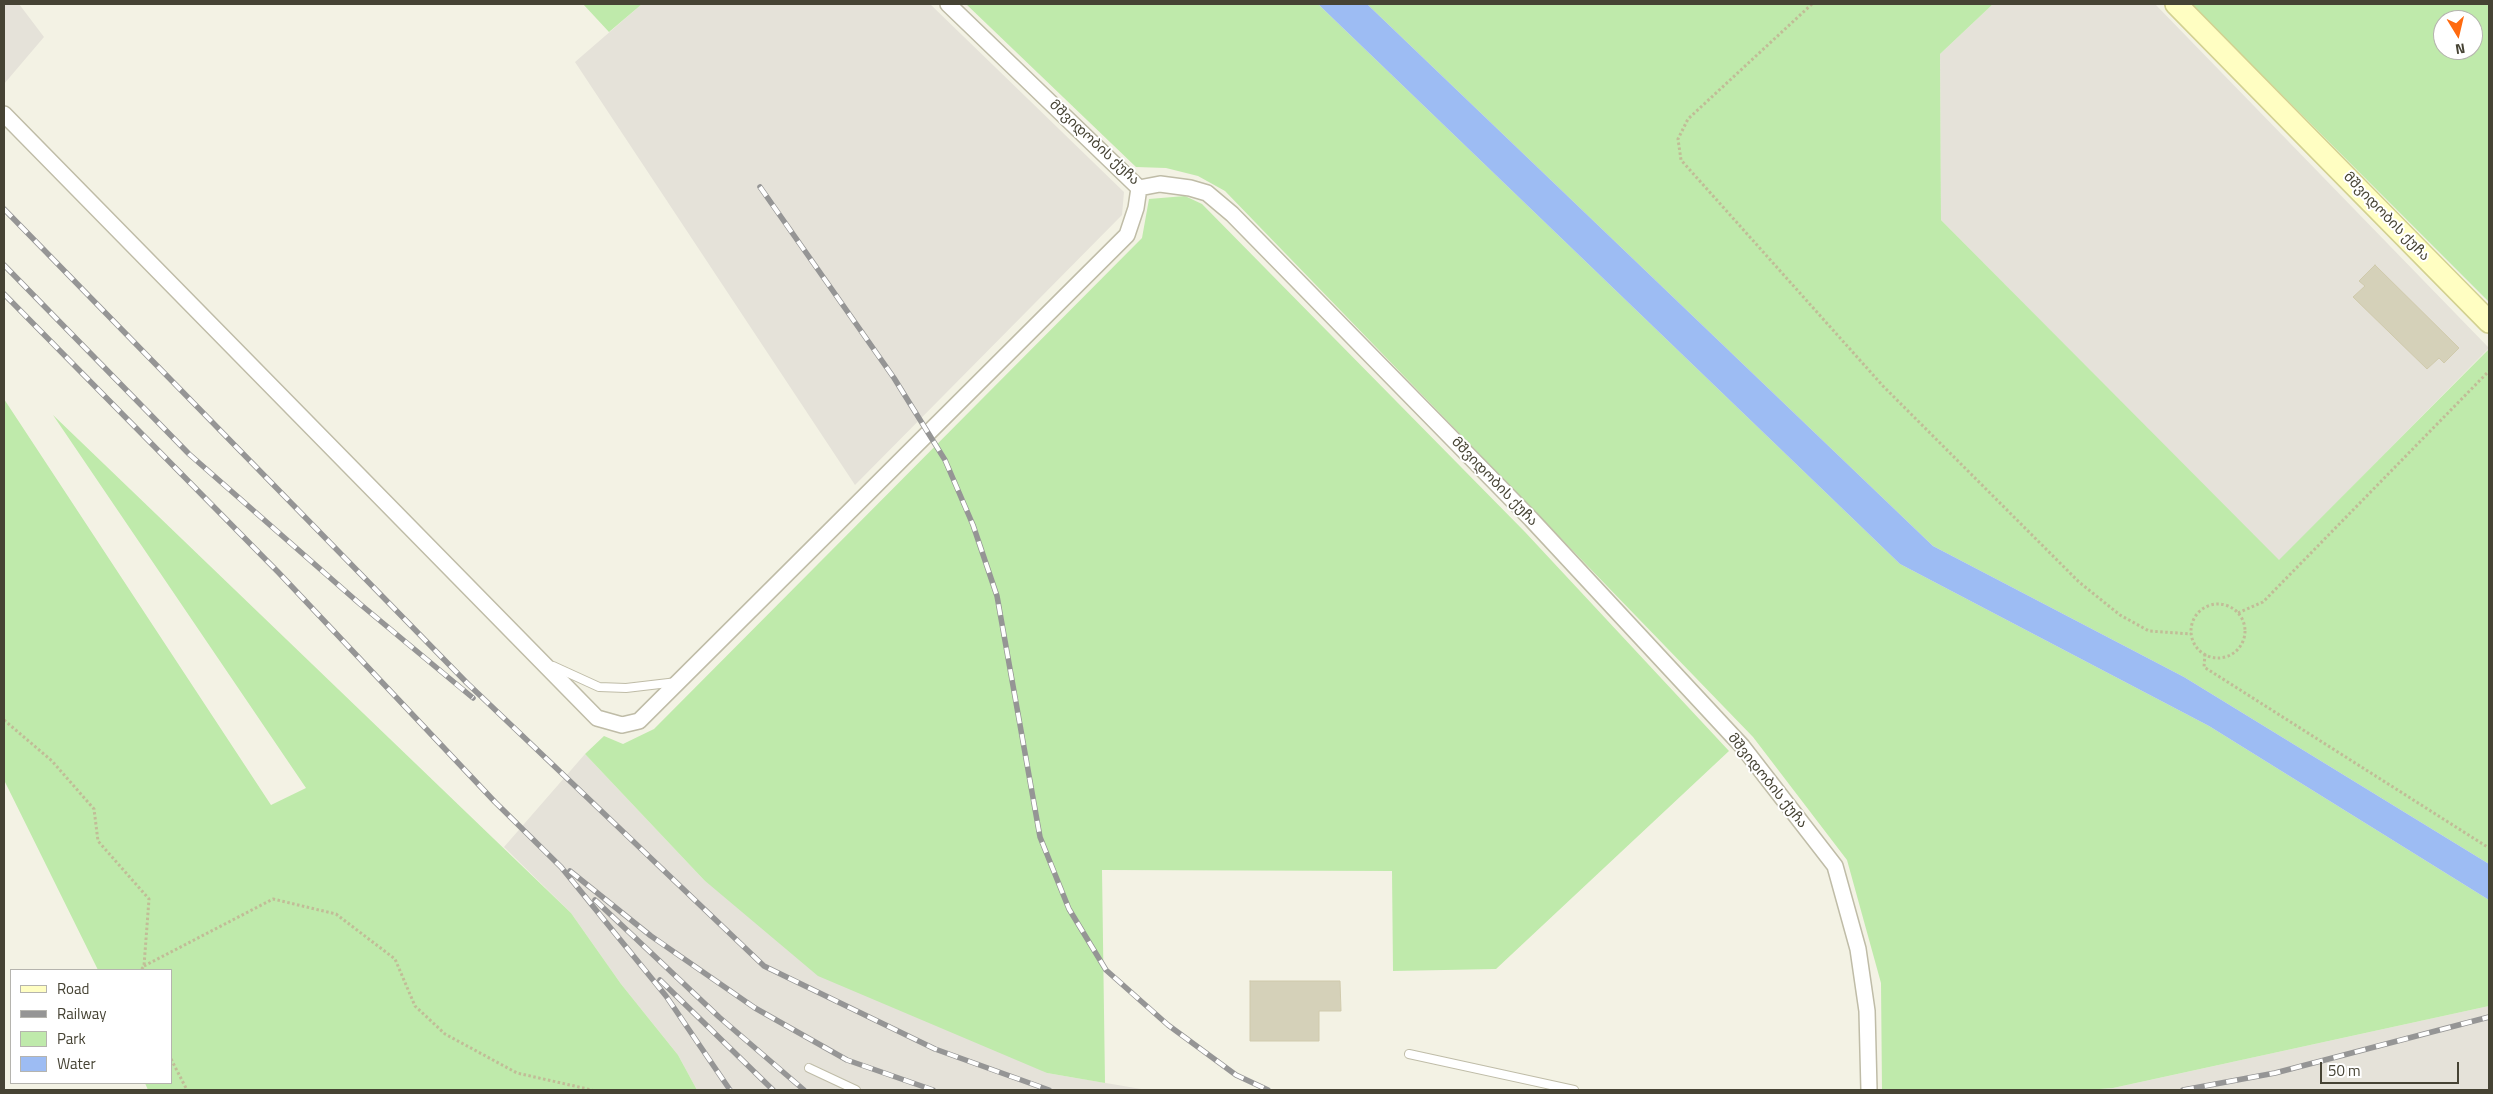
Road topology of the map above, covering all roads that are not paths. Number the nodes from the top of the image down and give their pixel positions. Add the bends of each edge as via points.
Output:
1 (948, 4) edge
2 (2176, 4) edge
3 (4, 114) edge
4 (1138, 188) junction
5 (2489, 322) edge
6 (536, 656) junction
7 (679, 682) junction
8 (1409, 1054) dead end
9 (809, 1068) dead end
10 (856, 1090) edge
11 (1574, 1090) edge
12 (1869, 1090) edge

1 - 4 street, მშვიდობის ქუჩა
2 - 5 main road, მშვიდობის ქუჩა
3 - 6 street
4 - 7 street via 1136,208 1127,235
4 - 12 street, მშვიდობის ქუჩა via 1160,184 1190,188 1208,193 1232,214 1531,519 1742,746 1835,866 1858,949 1867,1011
6 - 7 lane via 599,687 626,688
6 - 7 street via 597,718 622,725 639,721
8 - 11 lane
9 - 10 lane

